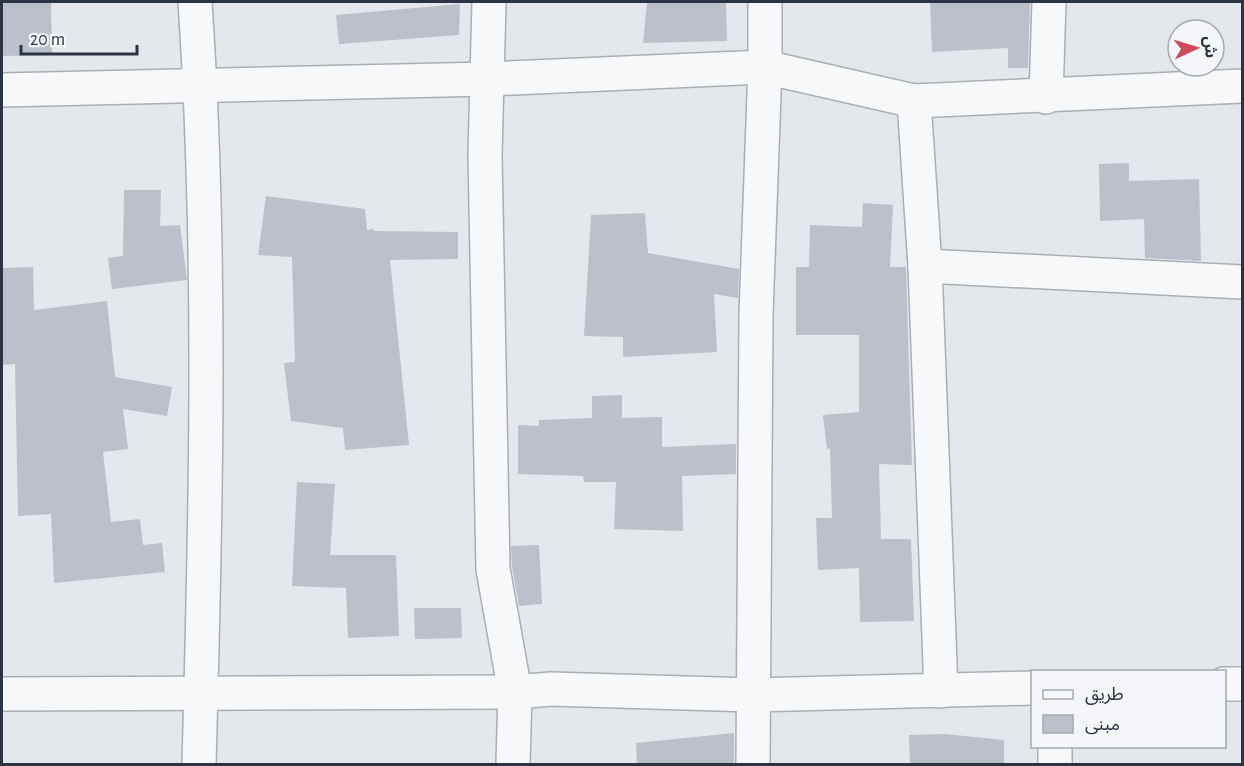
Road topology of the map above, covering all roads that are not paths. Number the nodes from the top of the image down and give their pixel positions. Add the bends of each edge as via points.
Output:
1 (195, 2) edge
2 (489, 2) edge
3 (765, 2) edge
4 (1049, 2) edge
5 (765, 67) junction
6 (488, 79) junction
7 (1242, 86) edge
8 (201, 87) junction
9 (2, 90) edge
10 (1046, 97) junction
11 (914, 101) junction
12 (925, 266) junction
13 (1242, 282) edge
14 (1226, 684) edge
15 (1242, 684) edge
16 (1031, 688) edge
17 (941, 691) junction
18 (515, 692) junction
19 (201, 693) junction
20 (2, 694) edge
21 (752, 695) junction
22 (1055, 748) edge
23 (199, 765) edge
24 (513, 765) edge
25 (753, 765) edge
26 (1055, 765) edge

1 - 8 street
2 - 6 street
3 - 5 street
4 - 10 street
5 - 6 street
5 - 11 street
5 - 21 street via 756,314
6 - 8 street
6 - 18 street via 485,155 493,569
7 - 10 street
8 - 9 street
8 - 19 street via 206,404
10 - 11 street
11 - 12 street
12 - 13 street
12 - 17 street
14 - 15 street
16 - 17 street
17 - 21 street
18 - 19 street
18 - 21 street via 550,689
18 - 24 street
19 - 20 street
19 - 23 street
21 - 25 street
22 - 26 street

